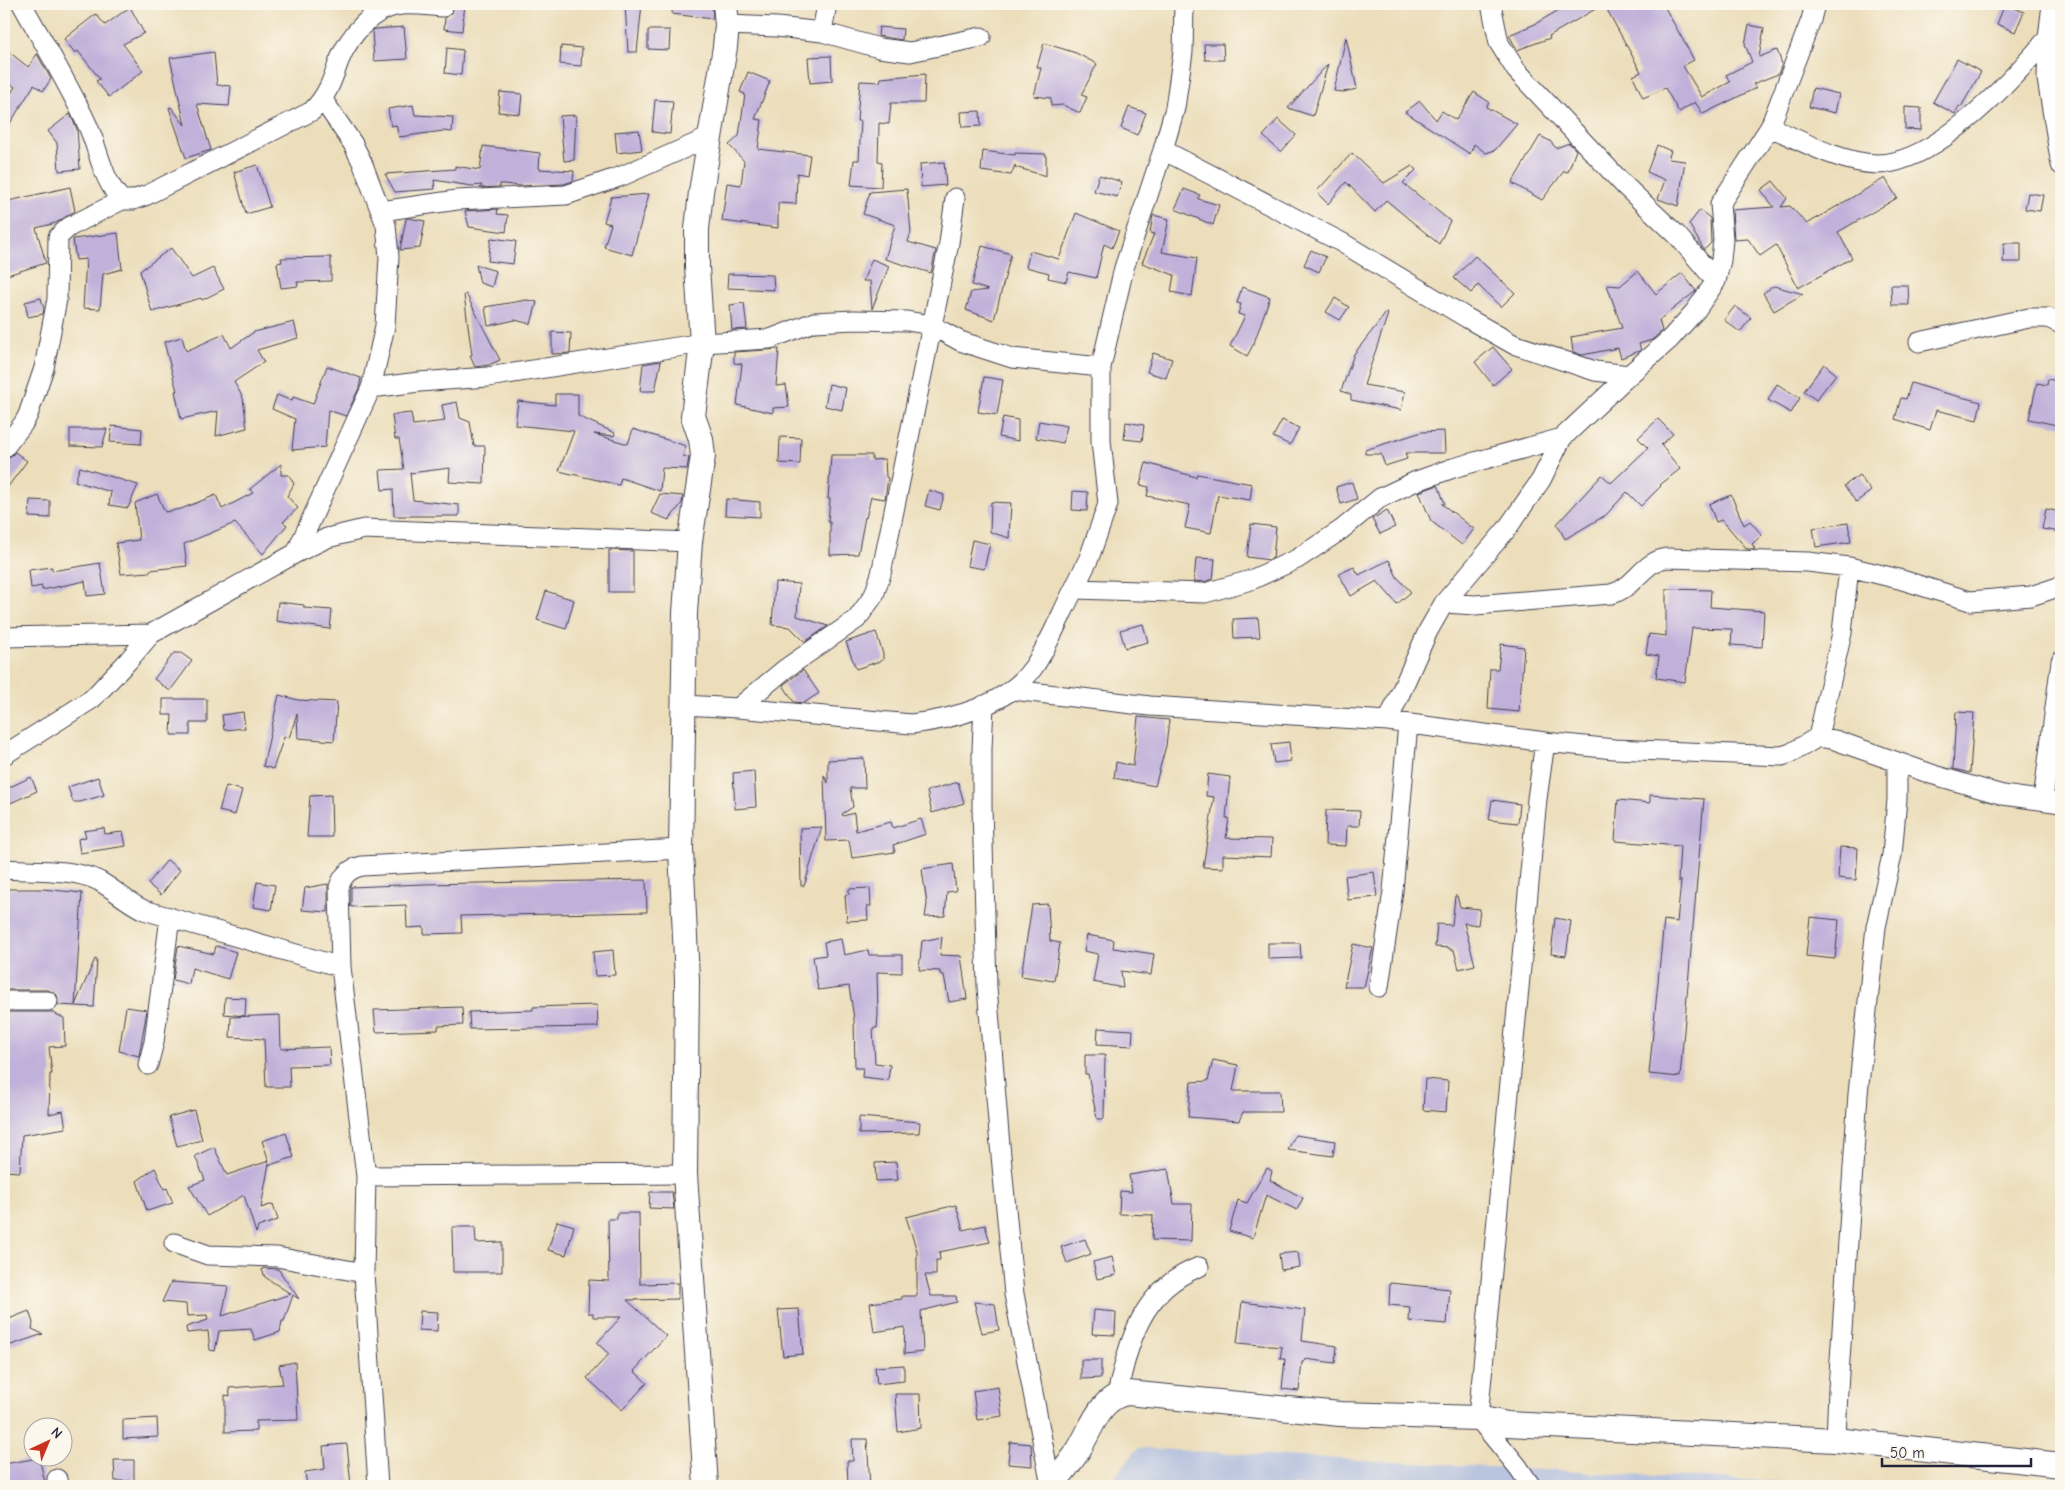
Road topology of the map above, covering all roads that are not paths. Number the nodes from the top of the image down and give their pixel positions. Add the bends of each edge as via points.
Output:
1 (22, 4) edge
2 (827, 4) edge
3 (1184, 4) edge
4 (1491, 4) edge
5 (1815, 4) edge
6 (2052, 4) edge
7 (444, 7) dead end
8 (726, 15) edge
9 (822, 32) junction
10 (981, 37) dead end
11 (2048, 38) junction
12 (323, 100) junction
13 (1770, 127) junction
14 (712, 136) junction
15 (1163, 150) junction
16 (2061, 165) edge
17 (955, 198) dead end
18 (122, 200) junction
19 (381, 211) junction
20 (1716, 281) junction
21 (2061, 324) edge
22 (931, 325) junction
23 (1920, 342) dead end
24 (702, 343) junction
25 (1101, 367) junction
26 (1629, 375) junction
27 (371, 388) junction
28 (1562, 438) junction
29 (4, 448) edge
30 (690, 542) junction
31 (296, 553) junction
32 (1849, 566) junction
33 (2061, 586) edge
34 (1074, 589) junction
35 (1444, 603) junction
36 (151, 634) junction
37 (4, 637) edge
38 (2061, 661) edge
39 (1013, 690) junction
40 (684, 705) junction
41 (984, 705) junction
42 (738, 708) junction
43 (1388, 721) junction
44 (1408, 724) junction
45 (1818, 737) junction
46 (1545, 742) junction
47 (4, 754) edge
48 (1897, 762) junction
49 (2052, 801) edge
50 (681, 849) junction
51 (4, 870) edge
52 (170, 917) junction
53 (341, 967) junction
54 (1379, 987) dead end
55 (4, 1001) edge
56 (48, 1001) dead end
57 (148, 1065) dead end
58 (685, 1174) junction
59 (366, 1176) junction
60 (174, 1243) dead end
61 (1199, 1267) dead end
62 (364, 1273) junction
63 (1117, 1395) junction
64 (1478, 1418) junction
65 (1836, 1440) junction
66 (2061, 1465) edge
67 (378, 1486) edge
68 (706, 1486) edge
69 (1051, 1486) edge
70 (1531, 1486) edge

1 - 18 street via 79,106 111,188
2 - 9 street
3 - 15 street via 1183,52 1175,108
4 - 20 street via 1499,43 1516,70 1624,185 1677,235
5 - 13 street
6 - 11 street
7 - 12 street via 399,5 380,12 363,25 349,39
8 - 9 street via 777,27
8 - 14 street
9 - 10 street via 879,48 910,52
11 - 13 street via 2016,75 1940,142 1906,158 1878,164 1848,159
11 - 16 street via 2047,79
12 - 18 street via 312,111 147,195
12 - 19 street via 353,144
13 - 20 street via 1720,204 1721,260
14 - 19 street via 622,176 566,195 457,200
14 - 24 street via 697,228
15 - 25 street via 1124,268
15 - 26 street via 1341,242 1513,344 1595,371
17 - 22 street
18 - 29 street via 69,227 58,237 57,299 44,368 28,415
19 - 27 street via 390,257 385,326
20 - 26 street via 1670,339
21 - 23 street via 2048,318 2029,318
22 - 24 street via 907,321 814,322 770,339
22 - 25 street via 960,341 1012,358
22 - 42 street via 881,574 874,595 857,619 785,669
24 - 27 street via 488,377
24 - 30 street via 693,416 704,456
25 - 34 street via 1101,442 1108,504
26 - 28 street
27 - 31 street
28 - 34 street via 1414,482 1380,498 1341,530 1297,559 1251,580 1206,593
28 - 35 street via 1541,480 1506,530
30 - 31 street via 364,529 327,538
30 - 40 street
31 - 36 street
32 - 33 street via 1970,601 2031,596
32 - 35 street via 1666,558 1652,562 1625,589 1611,594 1475,605
32 - 45 street via 1844,619
34 - 39 street via 1034,666
35 - 43 street
36 - 37 street
36 - 47 street via 92,699
38 - 49 street
39 - 41 street
39 - 43 street via 1150,706
40 - 42 street
40 - 50 street
41 - 42 street via 934,721 911,724
41 - 69 street via 982,807 987,987 998,1124 1014,1294
43 - 44 street
44 - 46 street
44 - 54 street via 1393,891
45 - 46 street via 1782,756 1614,749
45 - 48 street
46 - 64 street
48 - 49 street via 2004,794
48 - 65 street via 1892,855 1876,927 1858,1094
50 - 53 street via 354,868 339,887
50 - 58 street via 686,980
51 - 52 street via 78,874 97,880 136,906
52 - 53 street
52 - 57 street via 154,1042
53 - 59 street
55 - 56 street
58 - 59 street
58 - 68 street
59 - 62 street
60 - 62 street via 208,1255 277,1257
61 - 63 street via 1166,1288 1138,1322
62 - 67 street
63 - 64 street via 1128,1393 1340,1414
63 - 69 street via 1100,1412 1079,1450
64 - 65 street via 1507,1424
64 - 70 street
65 - 66 street

